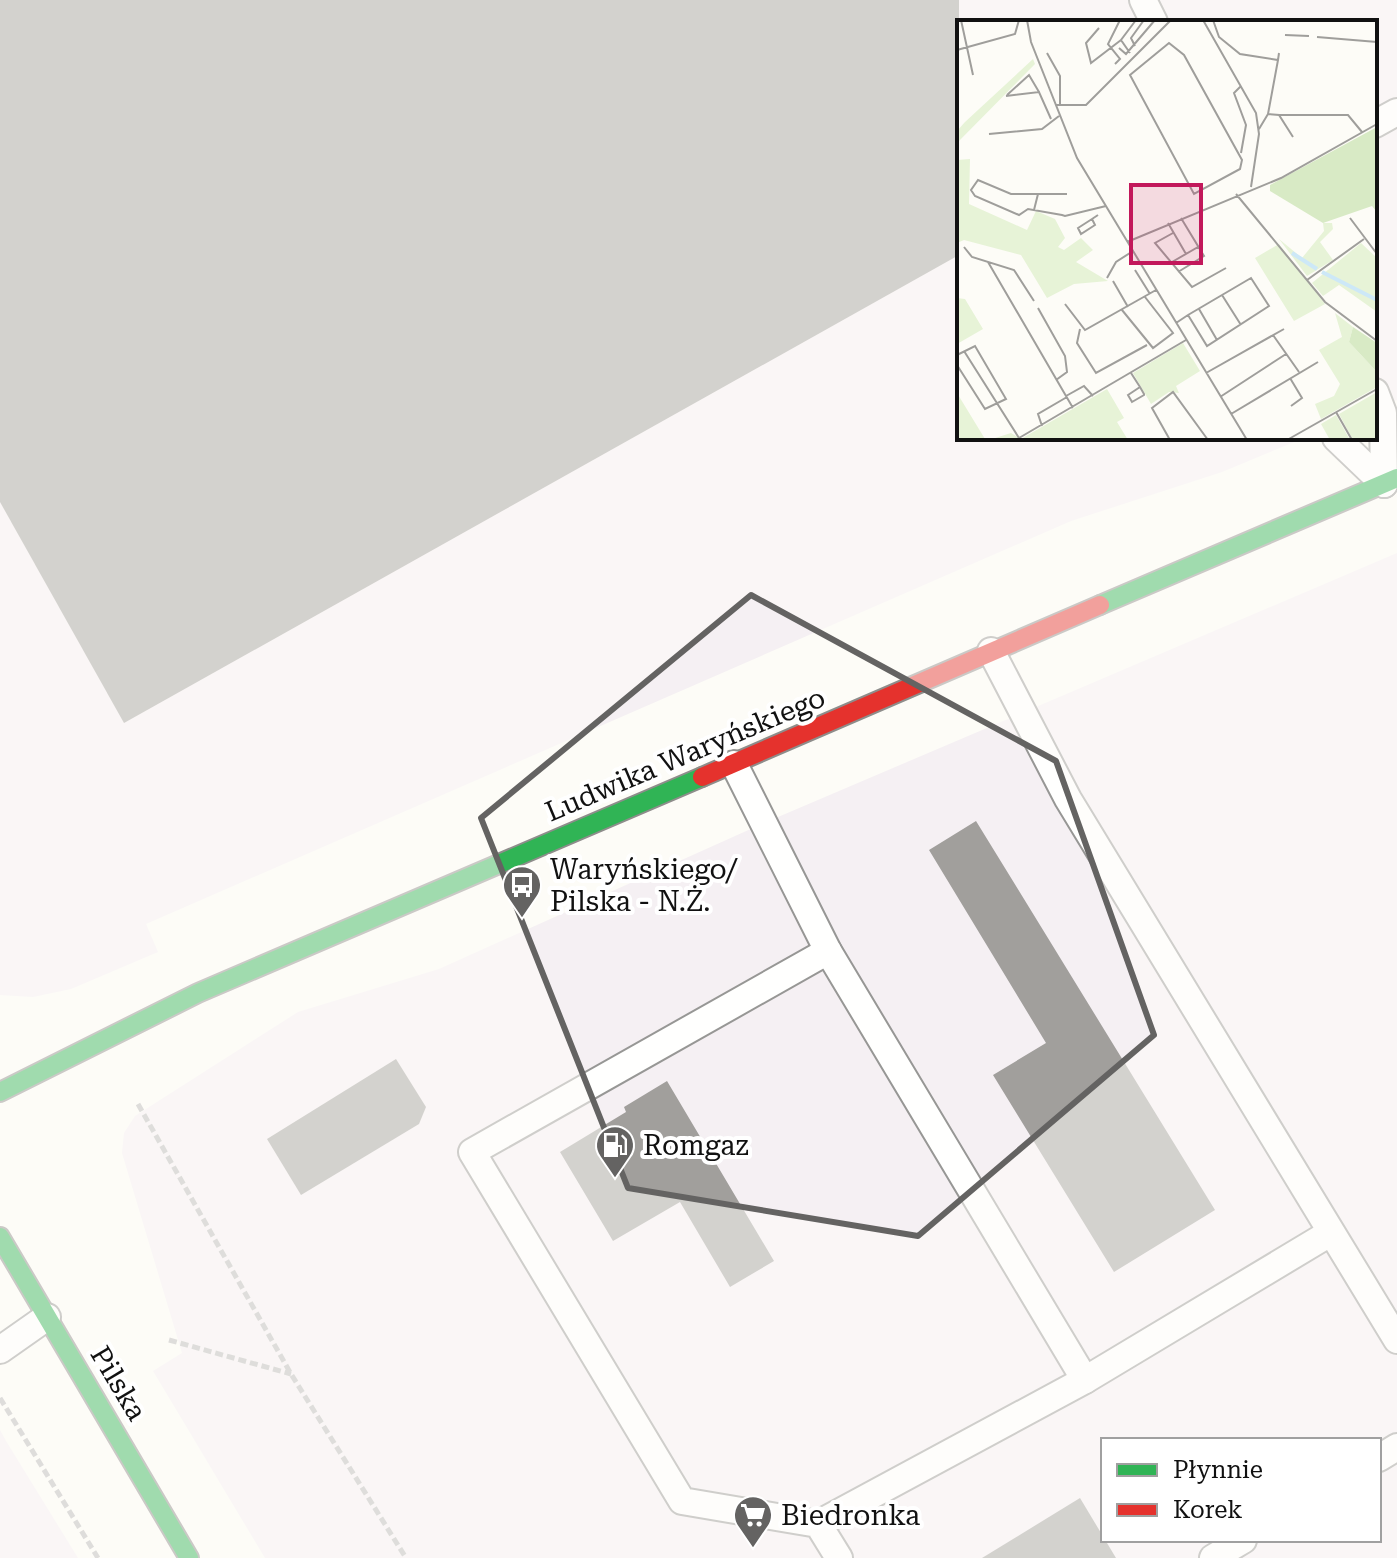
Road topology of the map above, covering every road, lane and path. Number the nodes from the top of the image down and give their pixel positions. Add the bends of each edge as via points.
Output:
1 (1143, 0) edge
2 (1153, 20) edge
3 (1397, 112) edge
4 (1377, 123) edge
5 (1377, 397) edge
6 (1339, 440) edge
7 (1391, 481) edge
8 (991, 651) junction
9 (734, 764) junction
10 (828, 951) junction
11 (0, 1092) edge
12 (138, 1104) dead end
13 (1330, 1233) junction
14 (0, 1237) edge
15 (47, 1317) junction
16 (169, 1340) dead end
17 (1397, 1340) edge
18 (0, 1350) edge
19 (291, 1374) junction
20 (1085, 1380) junction
21 (0, 1398) edge
22 (818, 1524) junction
23 (1240, 1542) edge
24 (98, 1558) edge
25 (189, 1558) edge
26 (406, 1558) edge
27 (839, 1558) edge
28 (1213, 1558) edge

1 - 2 lane
3 - 4 lane
5 - 7 lane
6 - 7 lane
7 - 8 street, Ludwika Waryńskiego
8 - 9 street, Ludwika Waryńskiego
8 - 13 lane via 1068,799
9 - 10 lane
9 - 11 street, Ludwika Waryńskiego via 198,993
10 - 20 lane
10 - 22 lane via 472,1152 682,1501
12 - 19 path
13 - 17 lane
13 - 20 lane
14 - 15 street, Pilska
15 - 18 lane
15 - 25 street, Pilska
16 - 19 path
19 - 26 path
20 - 22 lane
21 - 24 path
22 - 27 lane
23 - 28 lane

